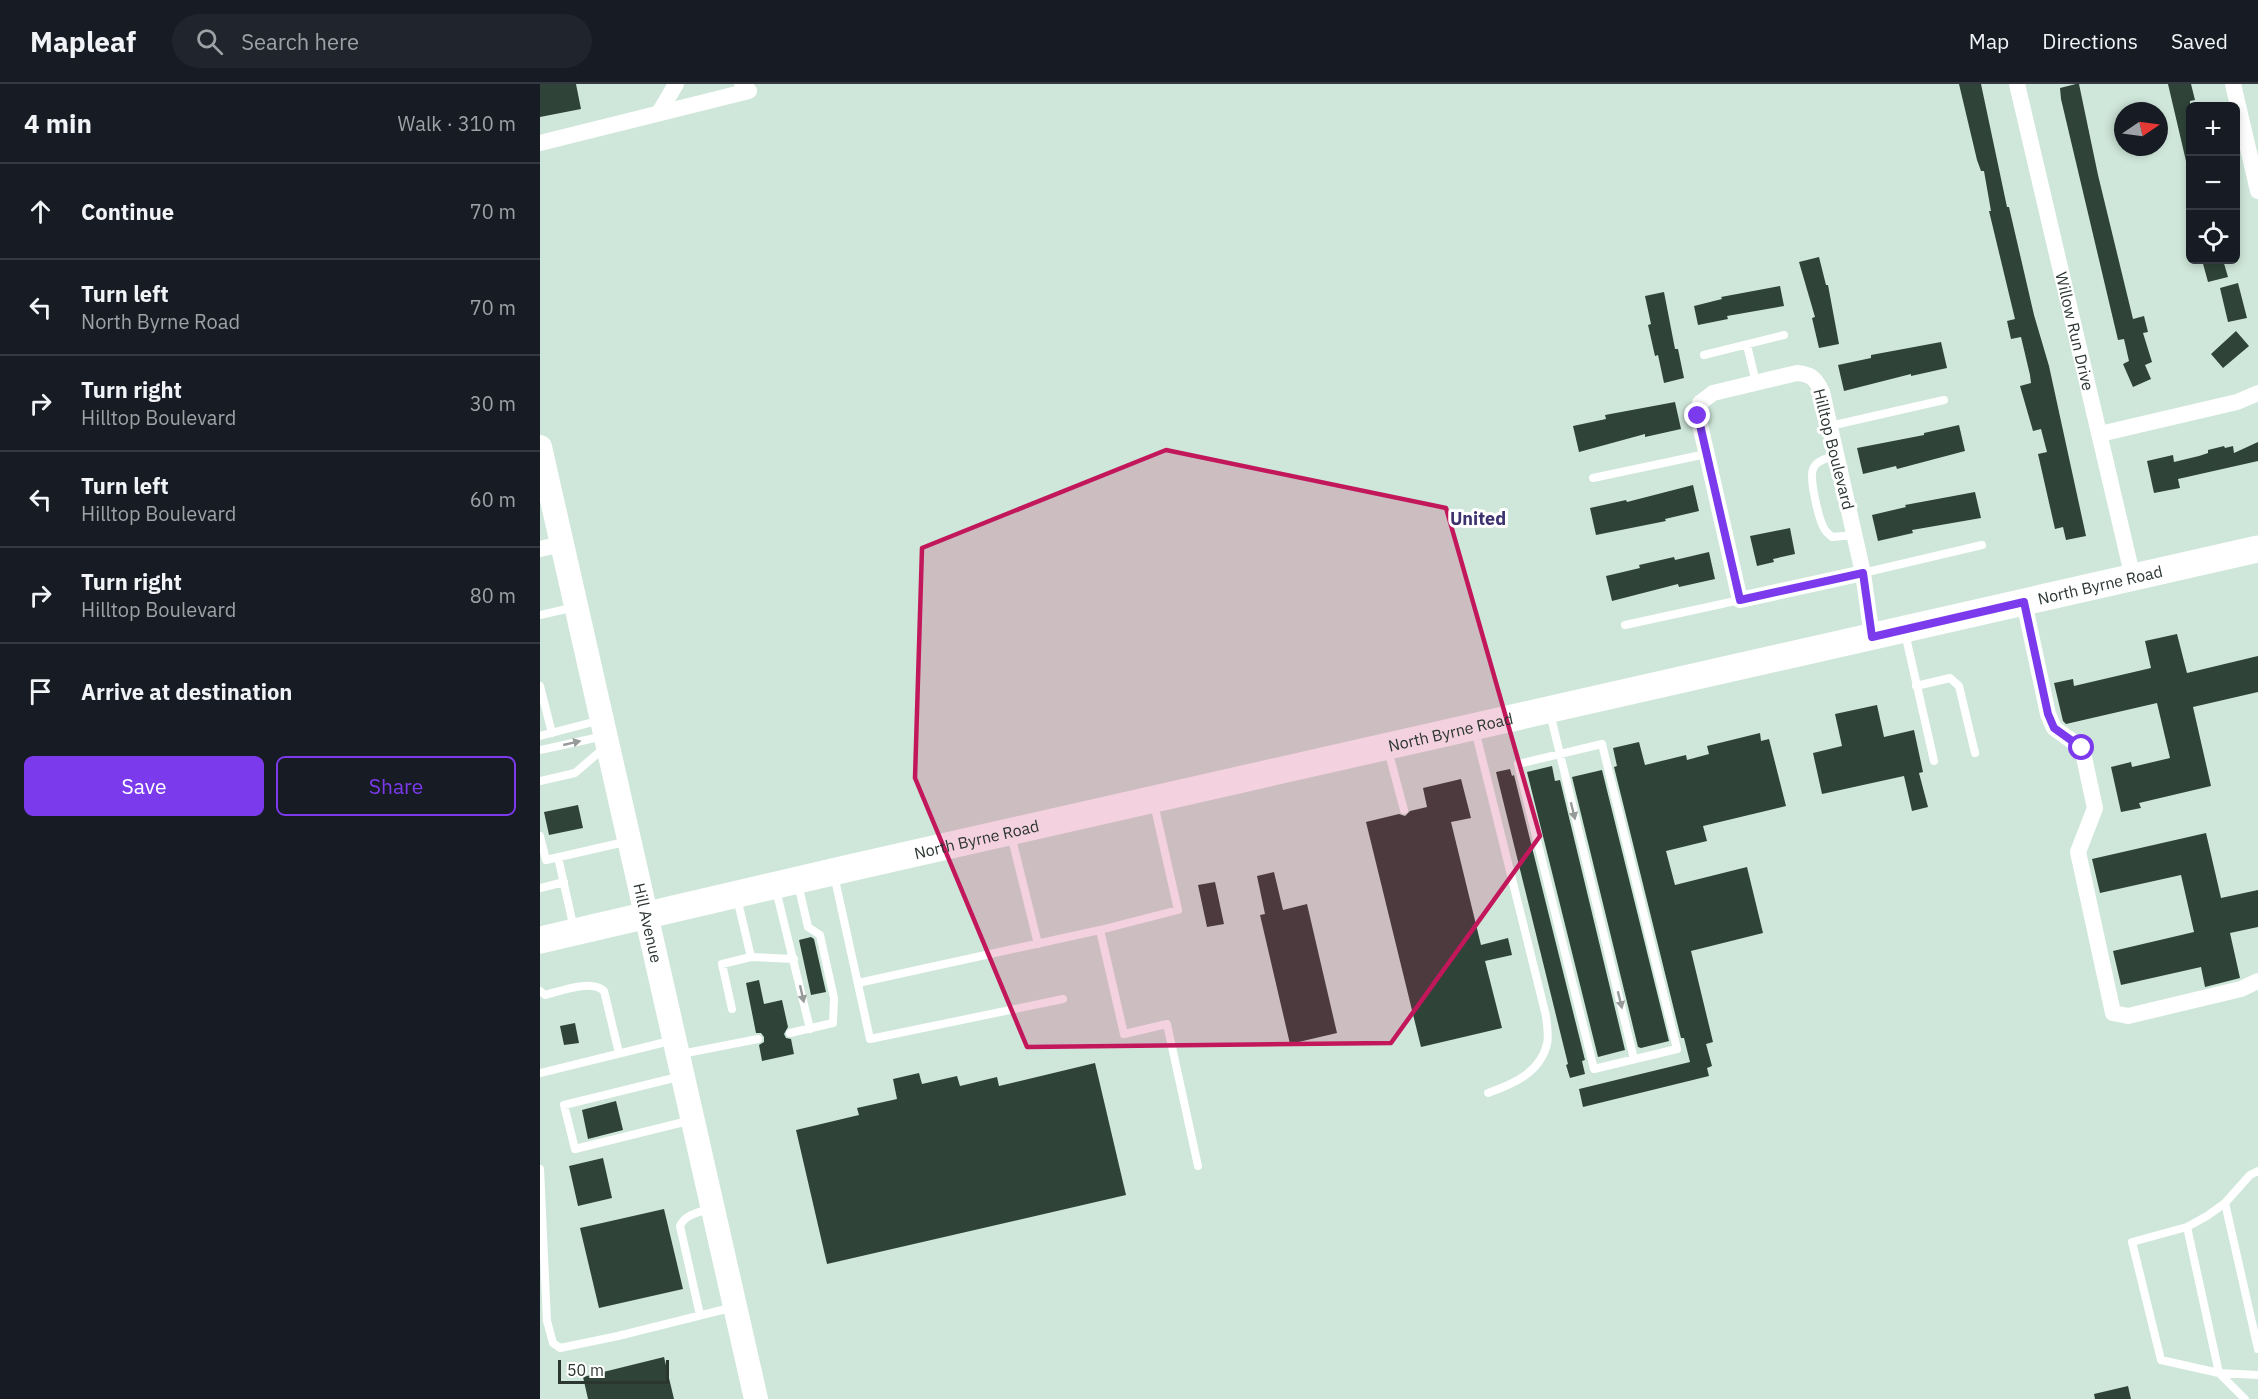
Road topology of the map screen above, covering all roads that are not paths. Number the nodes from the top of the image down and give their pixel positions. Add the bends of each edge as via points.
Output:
1 (676, 84) edge
2 (742, 84) edge
3 (2017, 84) edge
4 (2233, 84) edge
5 (659, 113) junction
6 (540, 143) edge
7 (2258, 191) edge
8 (1784, 335) dead end
9 (1747, 345) junction
10 (1704, 355) dead end
11 (1756, 383) junction
12 (2258, 393) edge
13 (1944, 400) dead end
14 (1830, 426) junction
15 (2100, 434) junction
16 (540, 447) edge
17 (1706, 454) junction
18 (1837, 456) junction
19 (1593, 478) dead end
20 (1855, 535) junction
21 (1982, 545) dead end
22 (551, 546) edge
23 (2258, 549) edge
24 (1863, 573) junction
25 (2133, 578) junction
26 (1740, 600) junction
27 (2024, 602) junction
28 (576, 607) junction
29 (540, 615) edge
30 (1625, 625) dead end
31 (1904, 630) junction
32 (1872, 637) junction
33 (540, 686) edge
34 (1916, 686) junction
35 (1549, 710) junction
36 (1474, 727) junction
37 (552, 733) junction
38 (604, 734) junction
39 (540, 736) edge
40 (1388, 746) junction
41 (540, 750) edge
42 (1975, 753) dead end
43 (1559, 754) junction
44 (1934, 761) dead end
45 (540, 781) edge
46 (1153, 799) junction
47 (1404, 810) dead end
48 (1010, 831) junction
49 (540, 838) edge
50 (629, 841) junction
51 (558, 857) junction
52 (834, 872) junction
53 (564, 882) junction
54 (786, 883) junction
55 (540, 888) edge
56 (736, 894) junction
57 (645, 915) junction
58 (1100, 930) junction
59 (575, 932) junction
60 (540, 940) edge
61 (1038, 944) junction
62 (751, 957) junction
63 (794, 959) junction
64 (2258, 981) edge
65 (858, 983) junction
66 (540, 991) edge
67 (1063, 999) dead end
68 (732, 1009) dead end
69 (810, 1029) junction
70 (790, 1034) dead end
71 (758, 1039) dead end
72 (619, 1053) junction
73 (678, 1057) junction
74 (1634, 1059) junction
75 (540, 1073) edge
76 (1488, 1093) dead end
77 (692, 1120) junction
78 (1198, 1167) dead end
79 (540, 1169) edge
80 (2258, 1171) edge
81 (2225, 1203) junction
82 (712, 1208) junction
83 (2187, 1227) junction
84 (735, 1307) junction
85 (700, 1316) junction
86 (2258, 1350) edge
87 (2219, 1373) junction
88 (2258, 1375) edge
89 (756, 1399) edge
90 (2245, 1399) edge

1 - 5 street
2 - 5 street via 749,91
3 - 15 street, Willow Run Drive
4 - 7 street
5 - 6 street
8 - 9 lane
9 - 10 lane
9 - 11 lane
11 - 14 street, Hilltop Boulevard via 1807,374 1817,381 1822,392
11 - 17 street, Hilltop Boulevard via 1713,393 1700,403 1698,416
12 - 15 street via 2237,402
13 - 14 lane
14 - 18 street, Hilltop Boulevard
15 - 25 street, Willow Run Drive
16 - 22 main road, Hill Avenue
17 - 19 lane
17 - 26 street, Hilltop Boulevard
18 - 20 street, Hilltop Boulevard
18 - 20 lane via 1820,461 1813,469 1817,504 1825,530 1832,537
20 - 24 street, Hilltop Boulevard
21 - 24 lane
22 - 28 main road, Hill Avenue
23 - 25 main road, North Byrne Road
24 - 26 street
24 - 32 street, Hilltop Boulevard
25 - 27 main road, North Byrne Road
26 - 30 lane
27 - 31 main road, North Byrne Road
27 - 64 street via 2048,714 2054,728 2082,748 2095,808 2078,852 2113,1014 2128,1016 2241,990
28 - 29 lane
28 - 38 main road, Hill Avenue
31 - 32 main road, North Byrne Road
31 - 34 lane
32 - 35 main road, North Byrne Road
33 - 37 lane
34 - 42 lane via 1950,678 1959,686
34 - 44 lane
35 - 36 main road, North Byrne Road
35 - 43 lane
36 - 40 main road, North Byrne Road
36 - 76 lane via 1546,1016 1548,1043 1529,1072 1515,1083
37 - 38 lane
37 - 39 lane
41 -> 38 lane
38 - 45 lane via 575,773
38 - 50 main road, Hill Avenue
40 - 46 main road, North Byrne Road
40 - 47 lane
43 -> 74 lane
43 - 74 lane via 1518,764 1594,1069
43 - 74 lane via 1602,744 1677,1049
46 - 48 main road, North Byrne Road
46 - 58 lane via 1178,910
48 - 52 main road, North Byrne Road
48 - 61 lane
49 - 51 lane via 546,860
50 - 51 lane
50 - 57 main road, Hill Avenue
51 - 53 lane
52 - 54 main road, North Byrne Road
52 - 65 lane
53 - 55 lane
53 - 59 lane
54 - 56 main road, North Byrne Road
54 - 63 lane
54 - 69 lane via 808,927 820,935 834,998 833,1023
56 - 57 main road, North Byrne Road
56 - 62 lane
57 - 59 main road, North Byrne Road
57 - 73 main road, Hill Avenue
58 - 61 lane
58 - 78 lane via 1124,1034 1167,1024
59 - 60 main road, North Byrne Road
61 - 65 lane
62 - 63 lane
62 - 68 lane via 722,964
63 -> 69 lane
65 - 67 lane via 870,1039
66 - 72 lane via 545,995 599,986 604,991
69 - 70 lane
71 - 73 lane
72 - 73 lane
72 - 75 lane
73 - 77 main road, Hill Avenue
73 - 77 lane via 564,1105 575,1149
77 - 82 main road, Hill Avenue
79 - 85 lane via 547,1321 553,1343 560,1348
80 - 81 lane
81 - 83 lane
81 - 86 lane
82 - 84 main road, Hill Avenue
82 - 85 lane via 690,1215 680,1226
83 - 87 lane
83 - 87 lane via 2132,1242 2161,1360
84 - 85 lane
84 - 89 main road, Hill Avenue
87 - 88 lane
87 - 90 lane

